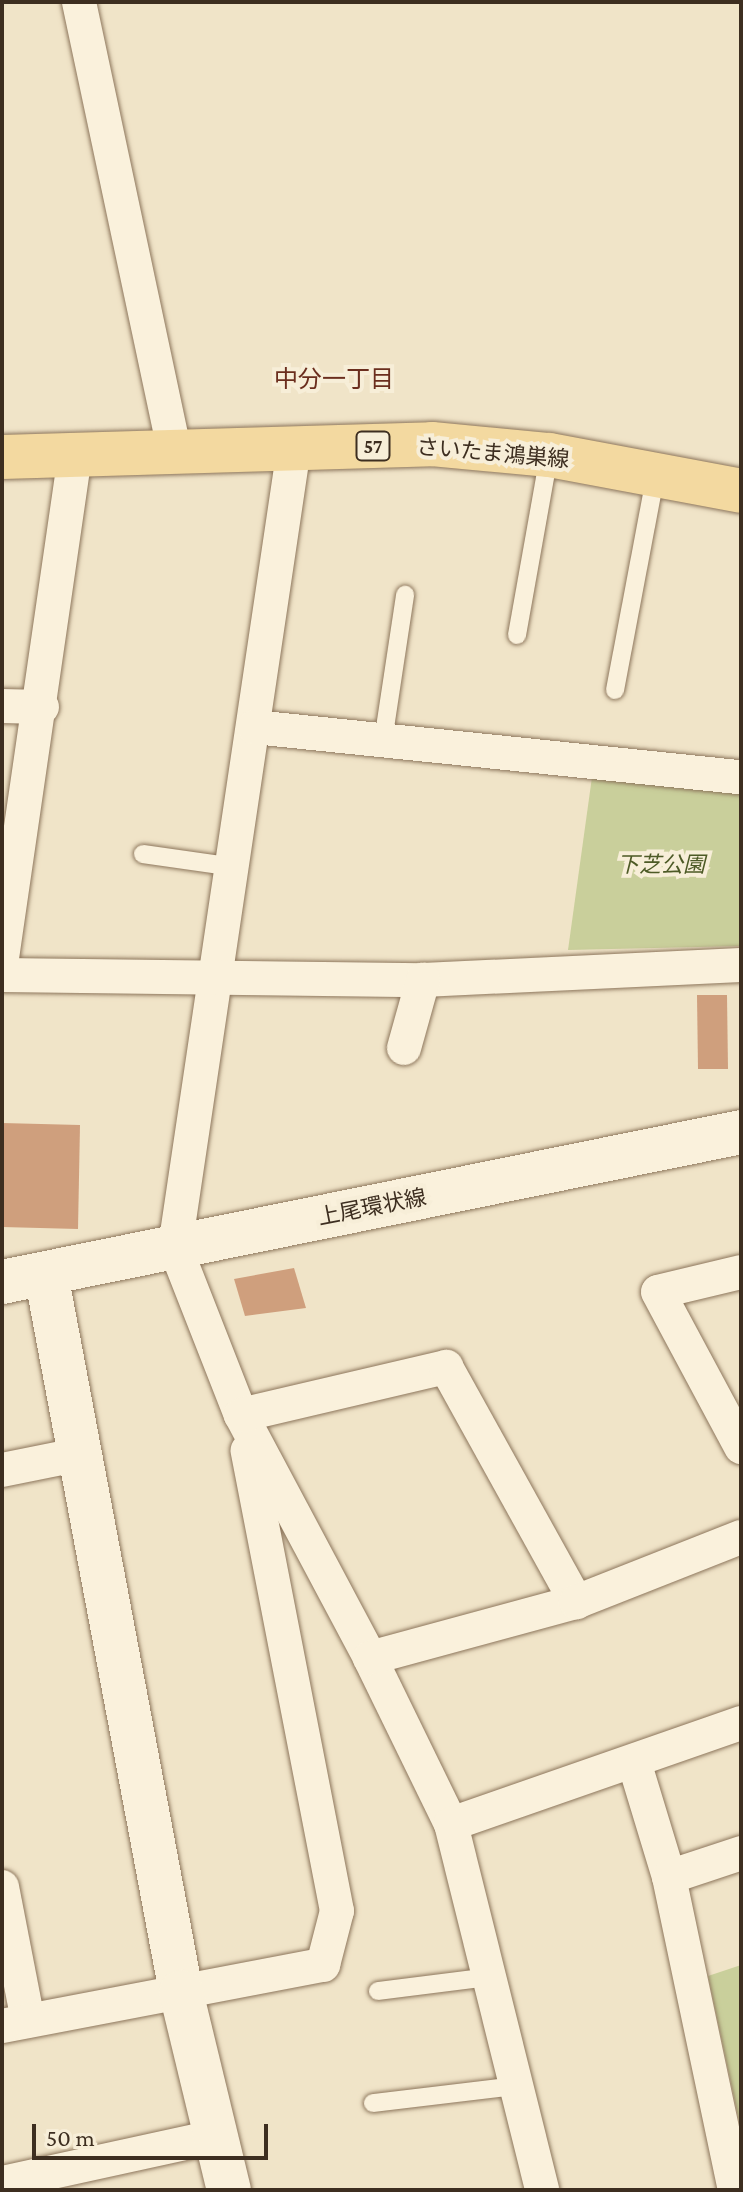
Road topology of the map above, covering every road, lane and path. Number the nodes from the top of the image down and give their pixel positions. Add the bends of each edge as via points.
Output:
1 (79, 2) edge
2 (294, 448) junction
3 (175, 452) junction
4 (75, 455) junction
5 (549, 455) junction
6 (2, 457) edge
7 (656, 474) junction
8 (741, 491) edge
9 (405, 595) dead end
10 (517, 635) dead end
11 (615, 690) dead end
12 (2, 706) edge
13 (42, 707) junction
14 (254, 727) junction
15 (383, 741) junction
16 (741, 777) edge
17 (143, 854) dead end
18 (234, 867) junction
19 (2, 958) edge
20 (741, 965) edge
21 (2, 975) edge
22 (423, 980) junction
23 (218, 981) junction
24 (404, 1048) dead end
25 (741, 1132) edge
26 (175, 1247) junction
27 (741, 1272) edge
28 (46, 1274) junction
29 (2, 1282) edge
30 (241, 1415) junction
31 (741, 1447) edge
32 (81, 1454) junction
33 (2, 1470) edge
34 (741, 1537) edge
35 (576, 1602) junction
36 (370, 1658) junction
37 (741, 1723) edge
38 (635, 1765) junction
39 (451, 1824) junction
40 (741, 1853) edge
41 (669, 1877) junction
42 (2, 1887) edge
43 (489, 1977) junction
44 (378, 1991) dead end
45 (181, 1992) junction
46 (15, 2023) edge
47 (516, 2086) junction
48 (373, 2103) dead end
49 (217, 2136) junction
50 (2, 2183) edge
51 (229, 2190) edge
52 (542, 2190) edge
53 (735, 2190) edge

1 - 3 street
2 - 3 main road, さいたま鴻巣線 / 57
2 - 5 main road, さいたま鴻巣線 / 57 via 432,444
2 - 14 street
3 - 4 main road, さいたま鴻巣線 / 57
4 - 6 main road, さいたま鴻巣線 / 57
4 - 13 street
5 - 7 main road, さいたま鴻巣線 / 57
5 - 10 lane
7 - 8 main road, さいたま鴻巣線 / 57
7 - 11 lane
9 - 15 lane
12 - 13 street
13 - 19 street
14 - 15 street
14 - 18 street
15 - 16 street
17 - 18 lane
18 - 23 street
20 - 22 street
21 - 23 street
22 - 23 street
22 - 24 street
23 - 26 street
25 - 26 street, 上尾環状線
26 - 28 street, 上尾環状線
26 - 30 street
27 - 31 street via 658,1292
28 - 29 street, 上尾環状線
28 - 32 street
30 - 35 street via 446,1367
30 - 36 street
30 - 45 street via 337,1911 323,1965
32 - 33 street
32 - 45 street
34 - 35 street
35 - 36 street
36 - 39 street
37 - 38 street
38 - 39 street
38 - 41 street
39 - 43 street
40 - 41 street
41 - 53 street
42 - 46 street
43 - 44 lane
43 - 47 street
45 - 46 street
45 - 49 street
47 - 48 lane
47 - 52 street
49 - 50 street
49 - 51 street

